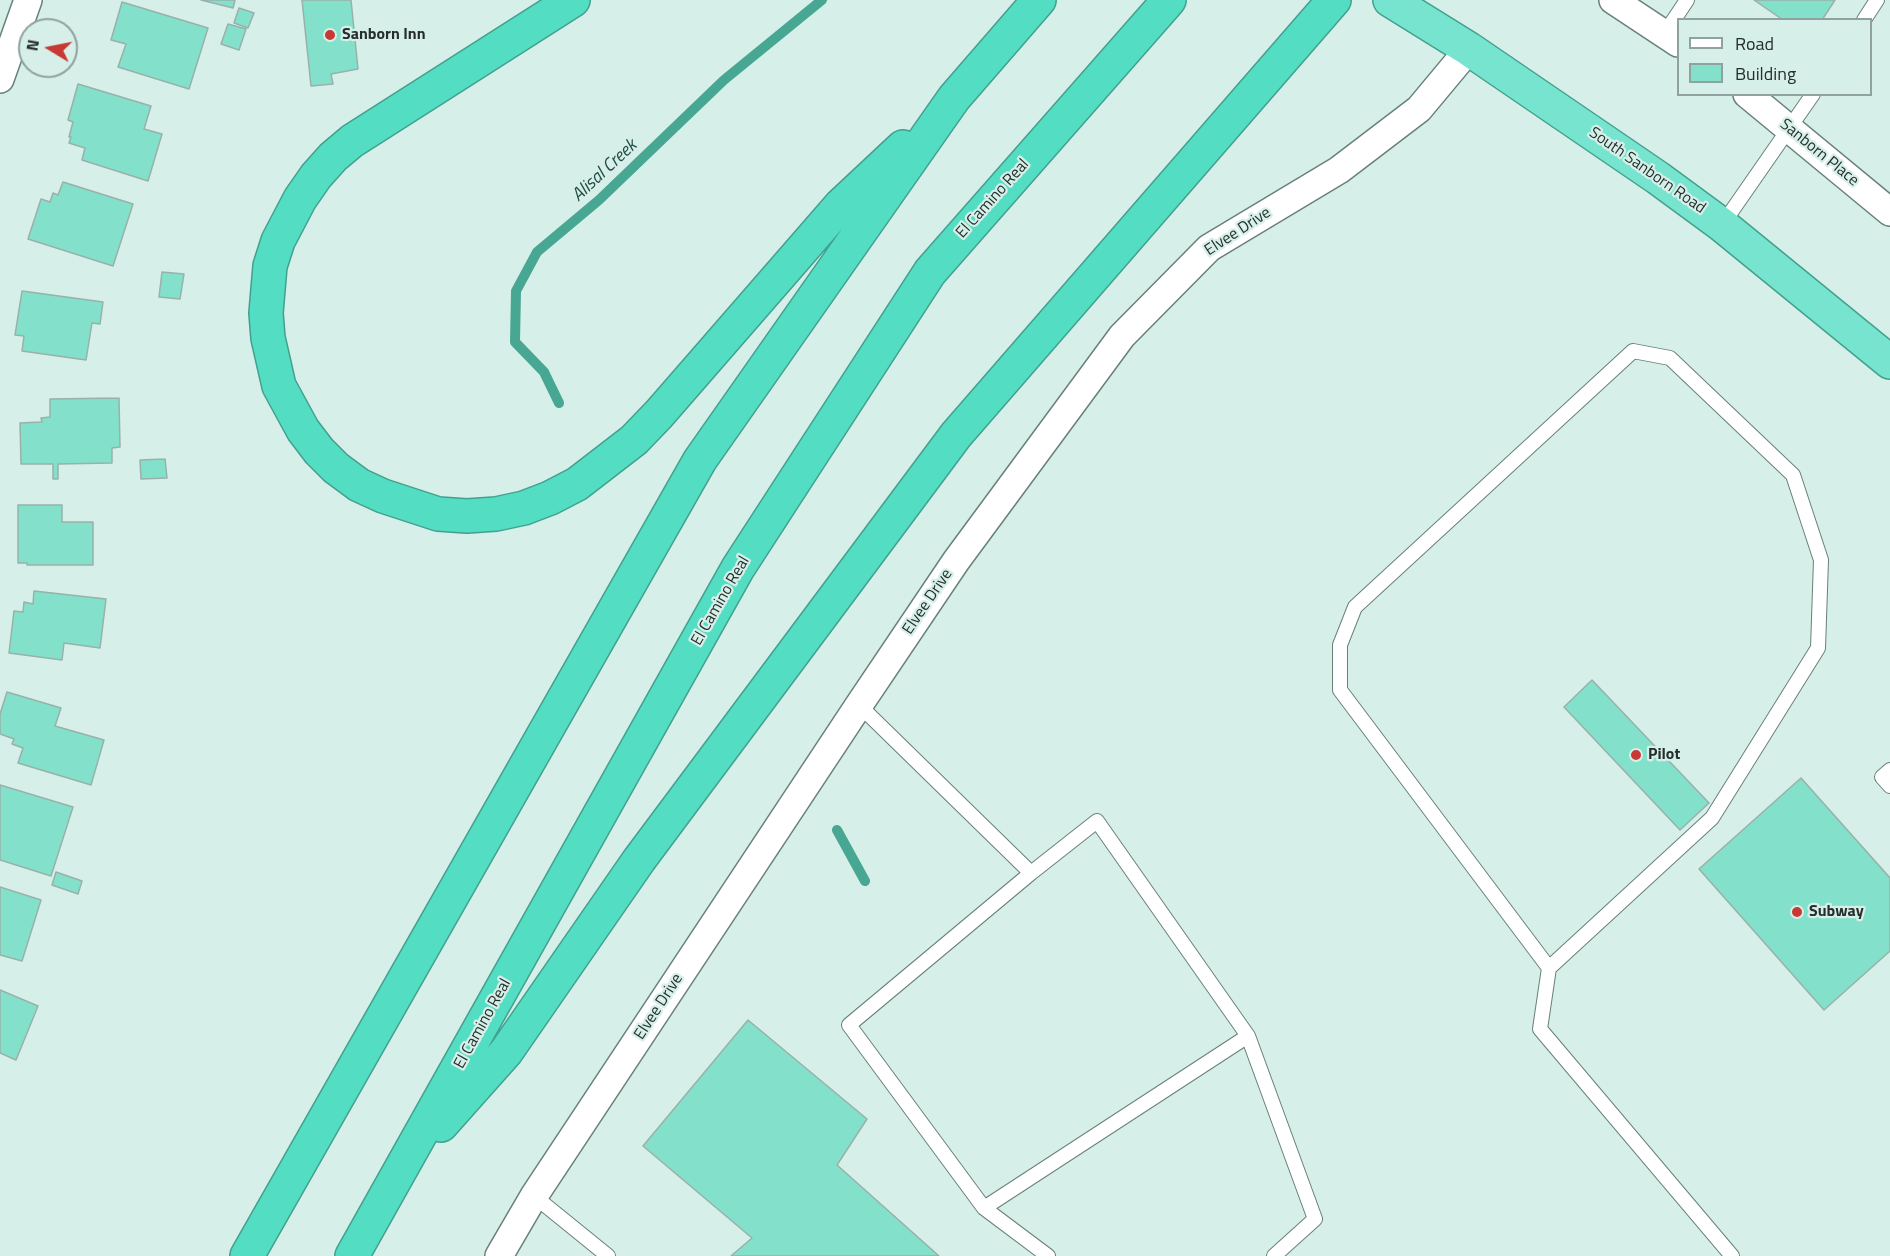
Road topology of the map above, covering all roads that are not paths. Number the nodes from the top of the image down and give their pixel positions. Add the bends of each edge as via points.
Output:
1 (28, 0) edge
2 (573, 0) edge
3 (1039, 0) edge
4 (1169, 0) edge
5 (1334, 0) edge
6 (1390, 0) edge
7 (1613, 0) edge
8 (1688, 0) edge
9 (1877, 0) edge
10 (1680, 18) edge
11 (1865, 18) edge
12 (1672, 38) edge
13 (1469, 50) junction
14 (0, 79) edge
15 (1749, 96) edge
16 (1812, 96) edge
17 (954, 98) junction
18 (1790, 129) junction
19 (1890, 212) edge
20 (1722, 225) junction
21 (1890, 362) edge
22 (859, 705) junction
23 (1890, 770) edge
24 (1890, 786) edge
25 (1031, 873) junction
26 (1549, 968) junction
27 (1248, 1036) junction
28 (400, 1171) junction
29 (534, 1196) junction
30 (984, 1208) junction
31 (247, 1256) edge
32 (352, 1256) edge
33 (499, 1256) edge
34 (608, 1256) edge
35 (1048, 1256) edge
36 (1274, 1256) edge
37 (1732, 1256) edge

1 - 14 street
2 - 17 highway via 333,157 294,209 270,266 266,313 271,354 279,386 303,430 336,468 359,485 438,514 496,514 524,508 577,484 634,440 840,206
3 - 17 highway
4 - 28 highway, El Camino Real via 930,272 738,568
5 - 28 highway via 956,435 639,860 506,1052
6 - 13 highway, South Sanborn Road
7 - 12 street
8 - 10 lane
9 - 11 lane
13 - 20 highway, South Sanborn Road
13 - 22 street, Elvee Drive via 1419,109 1339,170 1209,248 1122,336 956,561
15 - 18 street, Sanborn Place
16 - 18 lane
17 - 31 highway via 700,460
18 - 19 street, Sanborn Place
18 - 20 lane
20 - 21 highway, South Sanborn Road
22 - 25 lane
22 - 29 street, Elvee Drive
23 - 24 lane via 1882,777
25 - 27 lane via 1097,821
25 - 30 lane via 849,1025
26 - 26 lane via 1712,818 1818,648 1821,560 1793,475 1670,357 1633,351 1355,607 1340,645 1340,690
26 - 37 lane via 1540,1029
27 - 30 lane
27 - 36 lane via 1315,1219
28 - 32 highway, El Camino Real
29 - 33 street, Elvee Drive
29 - 34 lane
30 - 35 lane

